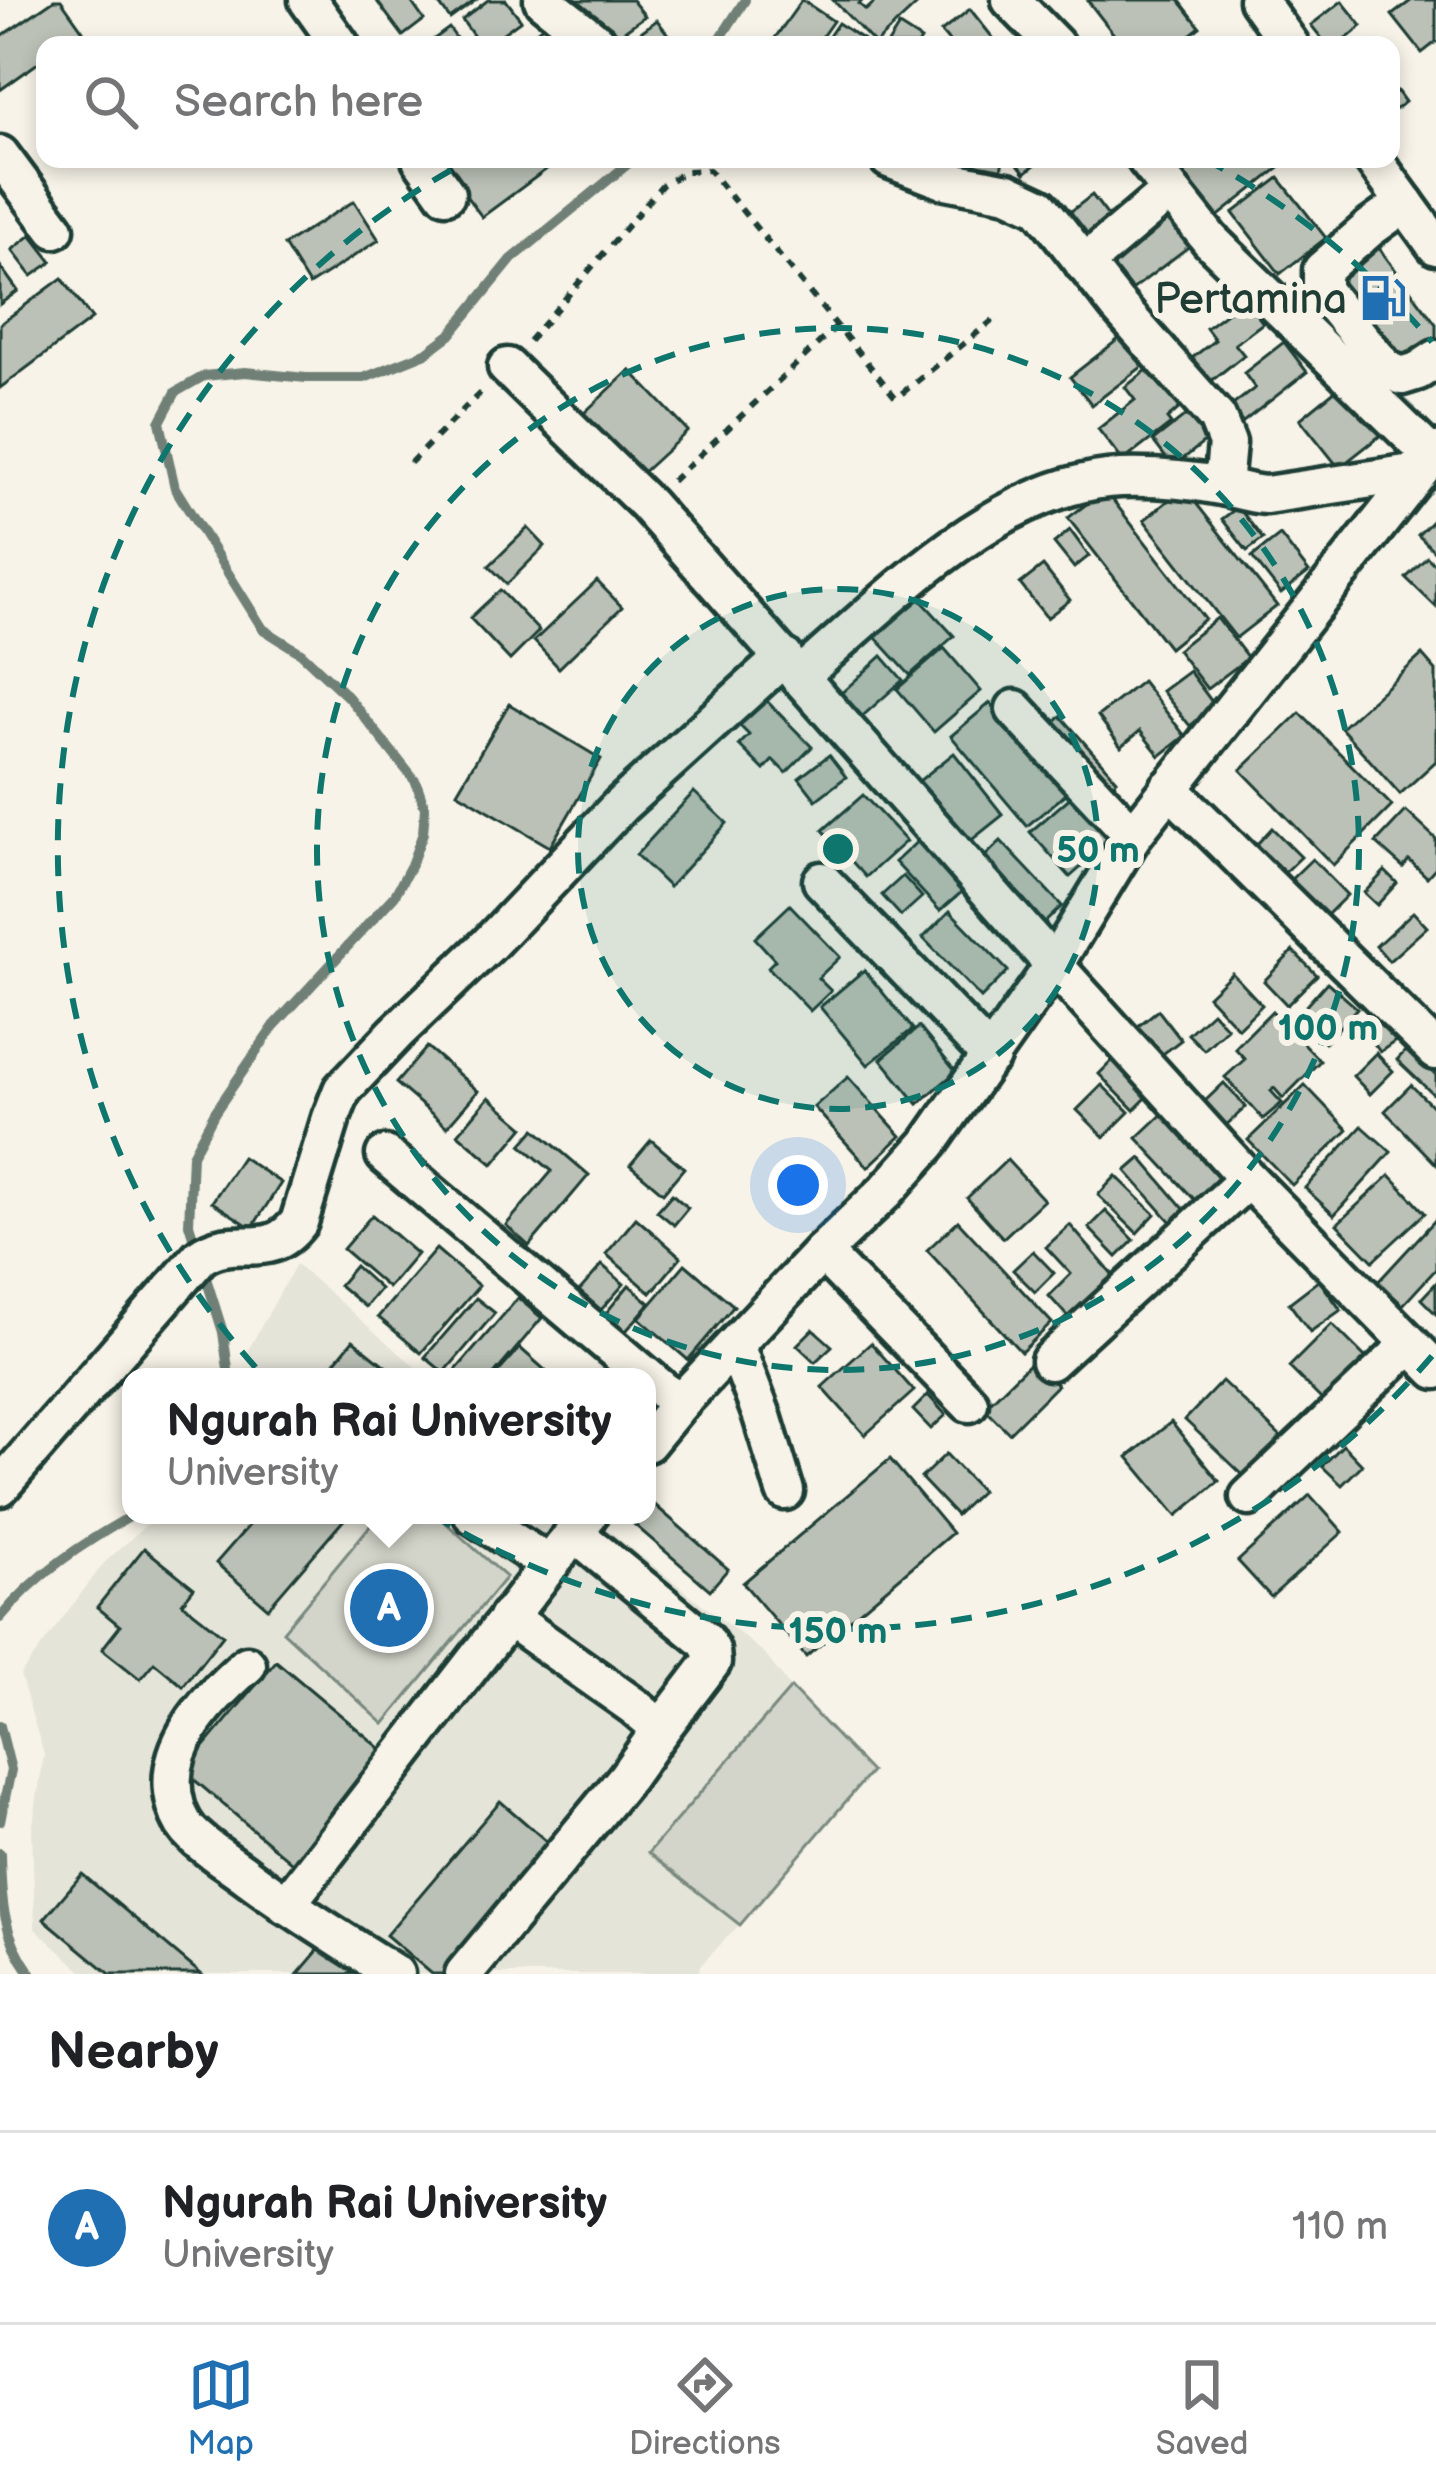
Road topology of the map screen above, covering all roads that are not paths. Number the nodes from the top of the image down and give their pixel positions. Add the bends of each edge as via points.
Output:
1 (542, 0) edge
2 (1011, 0) edge
3 (1258, 0) edge
4 (588, 36) edge
5 (1046, 36) edge
6 (1284, 36) edge
7 (0, 155) edge
8 (427, 168) edge
9 (907, 168) edge
10 (1152, 168) edge
11 (1380, 168) edge
12 (1170, 190) junction
13 (446, 194) dead end
14 (1424, 221) edge
15 (55, 229) dead end
16 (1084, 264) junction
17 (1436, 359) edge
18 (507, 367) road end
19 (1429, 460) edge
20 (1223, 486) junction
21 (792, 667) junction
22 (1016, 709) dead end
23 (1169, 788) junction
24 (1133, 835) junction
25 (823, 881) dead end
26 (1054, 965) junction
27 (1436, 1052) edge
28 (991, 1057) junction
29 (385, 1155) dead end
30 (1248, 1179) junction
31 (822, 1252) junction
32 (735, 1345) junction
33 (1409, 1345) junction
34 (1050, 1361) dead end
35 (636, 1368) edge
36 (1436, 1370) edge
37 (656, 1385) edge
38 (969, 1402) dead end
39 (679, 1404) junction
40 (656, 1432) edge
41 (0, 1487) edge
42 (785, 1491) dead end
43 (1249, 1496) dead end
44 (486, 1524) edge
45 (581, 1524) edge
46 (548, 1564) junction
47 (508, 1617) junction
48 (247, 1665) dead end
49 (661, 1729) junction
50 (286, 1905) junction
51 (395, 1974) edge
52 (464, 1974) edge

1 - 4 street
2 - 5 street
3 - 6 street
7 - 15 street
8 - 13 street
9 - 16 street via 1023,197
10 - 12 street
11 - 14 street
12 - 16 street
12 - 19 street
14 - 17 street via 1370,228 1322,270 1322,290 1386,369 1402,376
16 - 20 street via 1216,418 1226,443
18 - 21 street via 647,503
19 - 20 street via 1280,494
19 - 23 street
20 - 21 street via 1115,478 1061,488 957,542
21 - 26 street
21 - 41 street via 620,806 342,1090 289,1235 200,1256
22 - 24 street
23 - 24 street
23 - 27 street
24 - 26 street
25 - 28 street
26 - 28 street
26 - 30 street
28 - 31 street via 929,1143
29 - 35 street
30 - 33 street
30 - 34 street
31 - 32 street
31 - 38 street
32 - 39 street
32 - 42 street
33 - 36 street
33 - 43 street
37 - 39 street
39 - 40 street
44 - 46 street
45 - 46 street
45 - 49 street via 711,1650 712,1662
46 - 47 street
47 - 49 street
47 - 50 street
48 - 50 street via 182,1739 171,1790 192,1835
49 - 52 street
50 - 51 street

